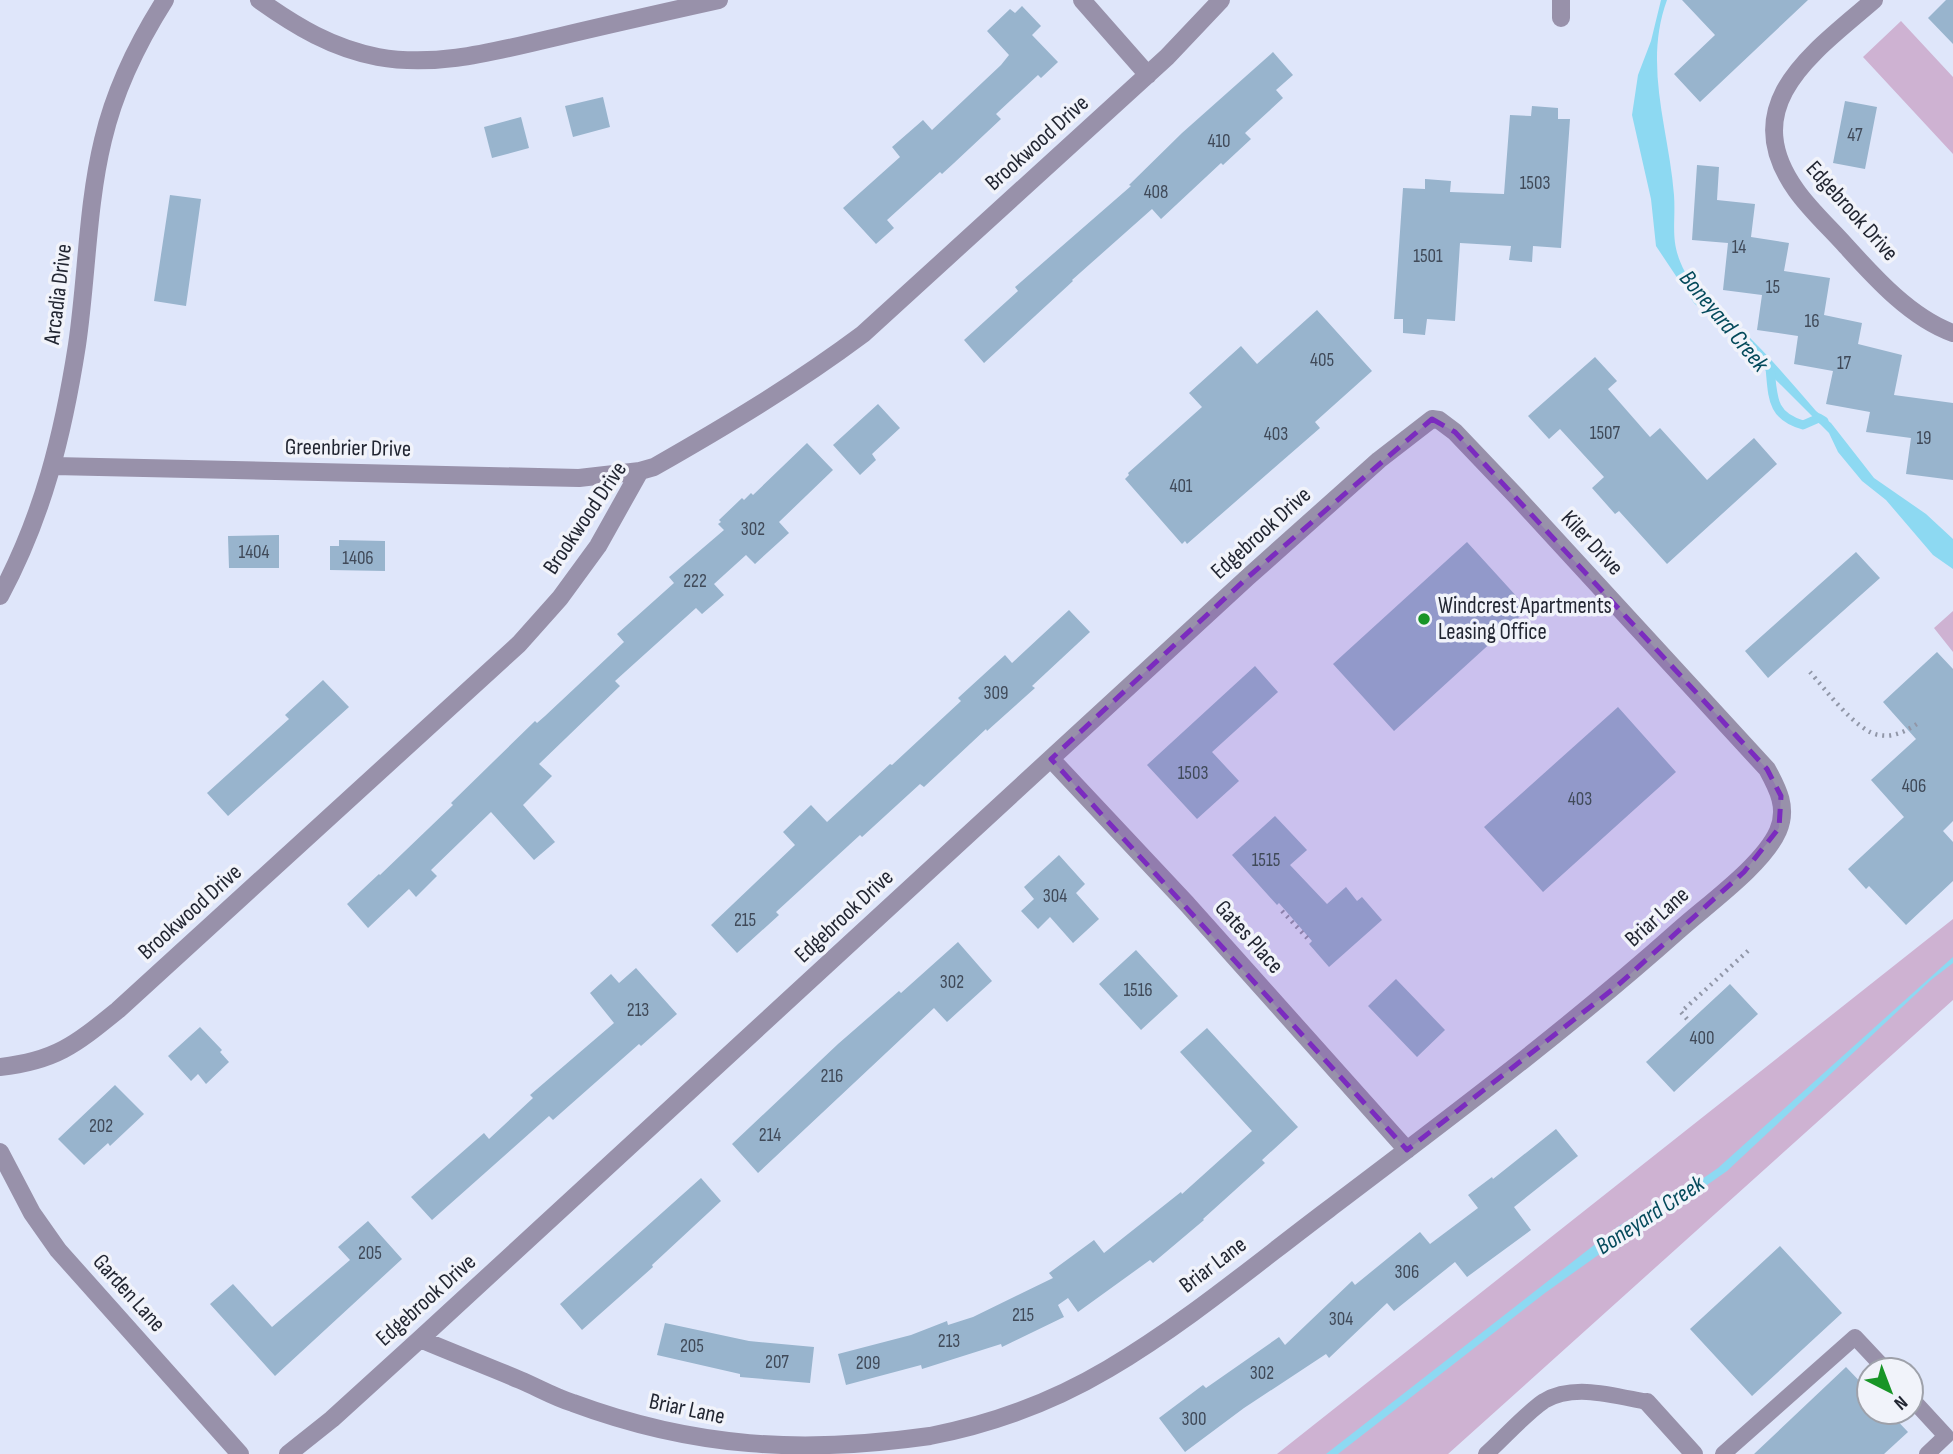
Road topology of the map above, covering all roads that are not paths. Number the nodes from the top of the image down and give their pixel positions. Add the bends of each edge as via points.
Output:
1 (165, 0) edge
2 (259, 0) edge
3 (719, 0) edge
4 (1082, 0) edge
5 (1221, 0) edge
6 (1874, 0) edge
7 (1148, 75) junction
8 (1953, 333) edge
9 (1435, 419) joint
10 (54, 466) junction
11 (640, 471) junction
12 (0, 596) edge
13 (1709, 705) joint
14 (1051, 759) junction
15 (0, 1067) edge
16 (1407, 1150) junction
17 (0, 1152) edge
18 (420, 1339) junction
19 (1873, 1356) edge
20 (1647, 1402) joint
21 (1925, 1413) edge
22 (240, 1454) edge
23 (288, 1454) edge
24 (1486, 1454) edge
25 (1694, 1454) edge
26 (1723, 1454) edge
27 (1927, 1454) edge

1 - 10 street, Arcadia Drive via 129,64 103,141 77,343
2 - 3 street via 297,27 338,46 379,57 423,61 471,56
4 - 7 street
5 - 7 street, Brookwood Drive
6 - 8 street, Edgebrook Drive via 1798,68 1784,89 1776,111 1778,160 1796,191 1863,264 1910,307
7 - 11 street, Brookwood Drive via 863,334 731,423
9 - 13 street, Kiler Drive via 1455,432
9 - 14 street, Edgebrook Drive via 1424,422 1379,460
10 - 11 street, Greenbrier Drive via 579,478
10 - 12 street, Arcadia Drive via 16,567
11 - 15 street, Brookwood Drive via 598,546 560,598 509,654 118,1010 49,1058
13 - 16 street, Briar Lane via 1767,769 1781,796 1782,820 1771,844 1617,986
14 - 16 street, Gates Place
14 - 18 street, Edgebrook Drive
16 - 18 street, Briar Lane via 1163,1334 1106,1370 1056,1396 936,1435 796,1450 686,1436 569,1402
17 - 22 street, Garden Lane via 32,1213 58,1250
18 - 23 street, Edgebrook Drive
19 - 26 lane via 1855,1336
20 - 24 lane via 1597,1393 1562,1393 1543,1402
20 - 25 street
21 - 27 lane via 1946,1436

